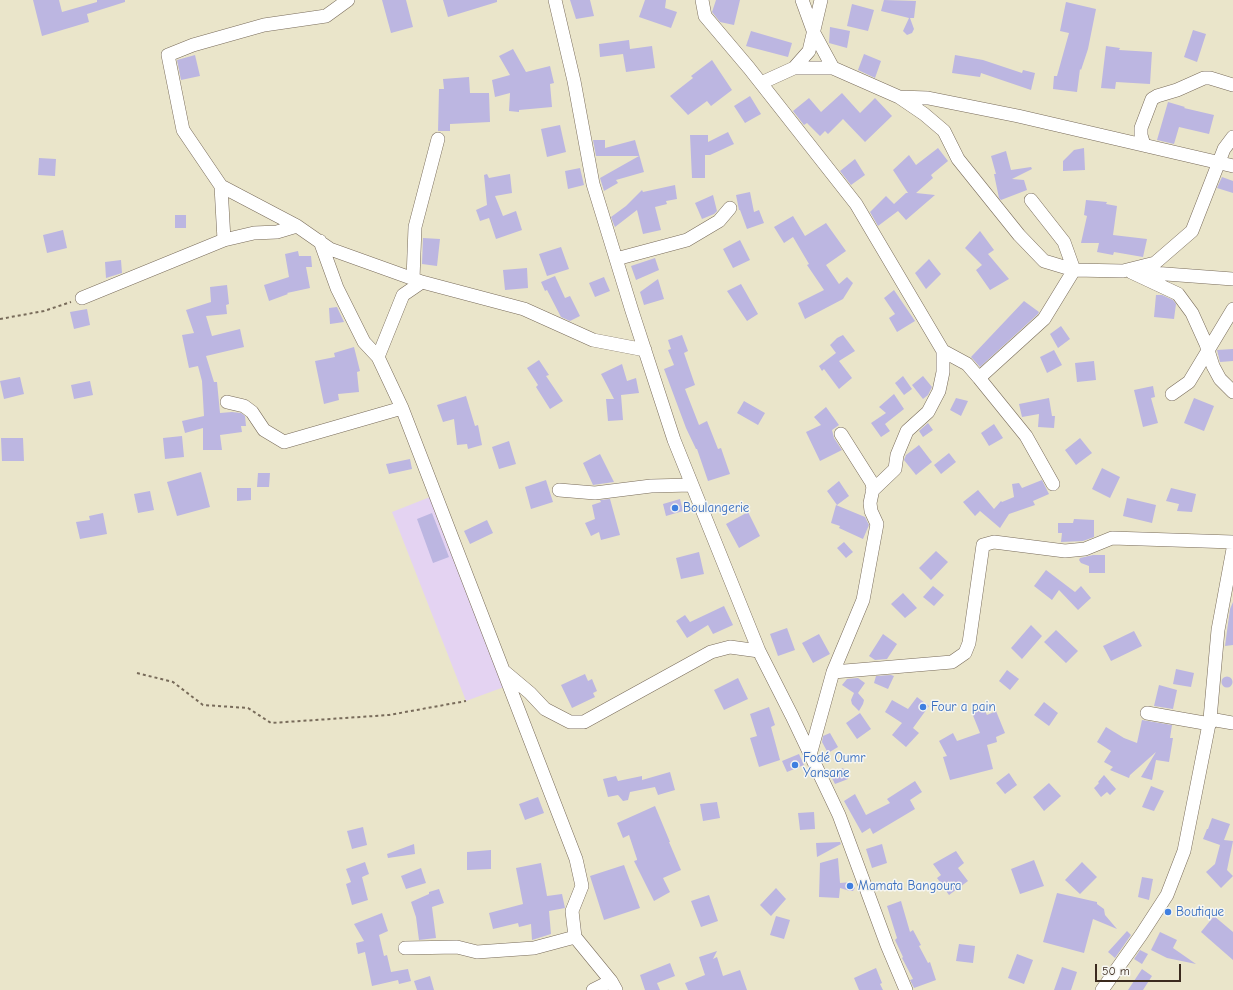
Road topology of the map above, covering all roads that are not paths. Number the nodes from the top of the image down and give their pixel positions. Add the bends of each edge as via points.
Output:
1 (348, 0) edge
2 (555, 0) edge
3 (702, 0) edge
4 (802, 0) edge
5 (821, 0) edge
6 (814, 33) junction
7 (794, 68) junction
8 (833, 68) junction
9 (761, 83) junction
10 (1233, 85) edge
11 (899, 97) junction
12 (1233, 137) edge
13 (438, 138) dead end
14 (1144, 145) junction
15 (1219, 162) junction
16 (1233, 166) edge
17 (220, 186) junction
18 (1031, 200) dead end
19 (730, 208) dead end
20 (297, 226) junction
21 (224, 240) junction
22 (320, 241) junction
23 (616, 259) junction
24 (1074, 270) junction
25 (1127, 272) junction
26 (1233, 279) edge
27 (417, 280) junction
28 (82, 298) road end
29 (1233, 309) edge
30 (645, 350) junction
31 (943, 351) junction
32 (1208, 351) junction
33 (378, 357) junction
34 (979, 378) junction
35 (1233, 392) edge
36 (1172, 394) dead end
37 (227, 402) dead end
38 (402, 408) junction
39 (841, 434) dead end
40 (1053, 484) dead end
41 (692, 485) junction
42 (559, 490) dead end
43 (872, 491) junction
44 (1233, 542) edge
45 (1233, 548) edge
46 (759, 651) junction
47 (505, 672) junction
48 (833, 672) junction
49 (1147, 713) dead end
50 (1210, 722) junction
51 (1233, 723) edge
52 (810, 755) junction
53 (575, 937) junction
54 (405, 948) dead end
55 (613, 986) edge
56 (593, 990) edge
57 (906, 990) edge
58 (1102, 990) edge

1 - 17 street via 326,16 264,25 193,45 168,55 184,130
2 - 23 street via 574,81 593,184
3 - 9 street via 705,16
4 - 6 street
5 - 6 street
6 - 7 street via 809,51
6 - 8 street
7 - 8 street
7 - 9 street
8 - 11 street
9 - 31 street via 856,204
10 - 14 street via 1204,78 1152,99 1141,128
11 - 14 street via 928,98
11 - 24 street via 944,131 958,159 1044,261
12 - 15 street
13 - 27 street via 415,227
14 - 15 street
15 - 16 street
15 - 25 street via 1192,231 1154,263
17 - 20 street
17 - 21 street
18 - 24 street via 1064,242
19 - 23 street via 719,221 687,240
20 - 21 street via 277,232 254,233
20 - 22 street
21 - 28 street
22 - 27 street via 330,248
22 - 33 street via 335,283 358,331
23 - 30 street
24 - 25 street
24 - 34 street via 1044,319
25 - 26 street
25 - 32 street via 1178,294 1192,313
27 - 30 street via 524,309 592,340
27 - 33 street via 403,295
29 - 32 street
30 - 41 street via 674,440
31 - 34 street via 967,364
31 - 43 street via 940,391 928,412 907,431 897,455 896,469
32 - 35 street via 1220,379
32 - 36 street via 1189,382
33 - 38 street
34 - 40 street via 1026,436
37 - 38 street via 244,406 252,412 264,430 284,442
38 - 47 street
39 - 43 street via 872,483
41 - 42 street via 651,486 595,493
41 - 46 street
43 - 48 street via 870,507 877,524 863,600
44 - 48 street via 1112,538 1085,549 1065,551 994,542 983,545 970,643 965,653 952,662
45 - 50 street via 1218,630
46 - 47 street via 730,648 711,652 584,722 570,722 545,709
46 - 52 street
47 - 53 street via 576,859 582,886 572,911
48 - 52 street
49 - 50 street
50 - 51 street
50 - 58 street via 1184,851 1167,895
52 - 57 street via 839,815
53 - 54 street via 534,948 477,952 457,947
53 - 55 street
55 - 56 street

